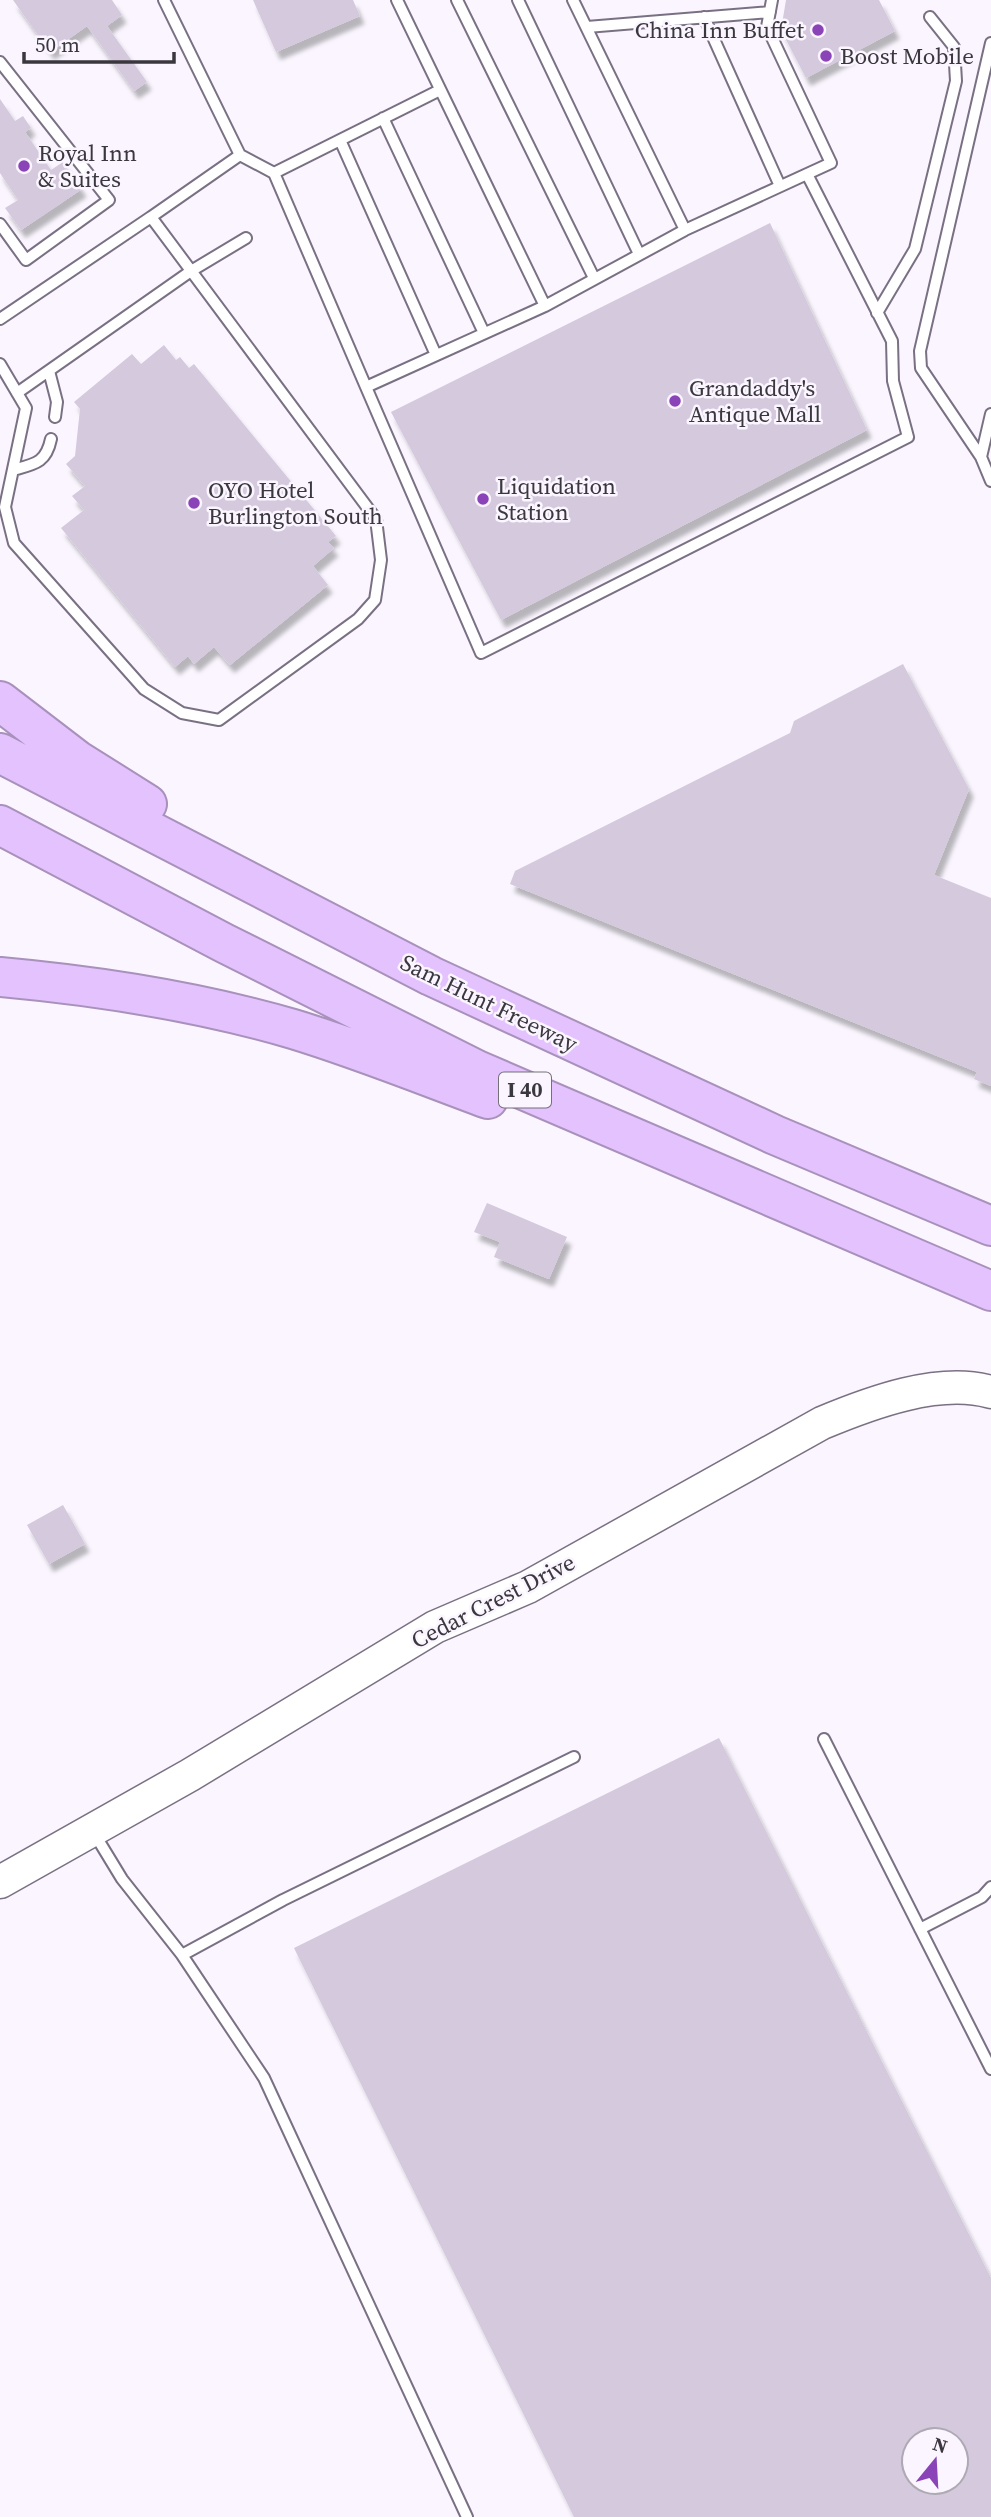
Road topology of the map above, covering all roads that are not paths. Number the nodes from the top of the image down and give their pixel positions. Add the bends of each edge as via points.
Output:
1 (164, 0) edge
2 (397, 0) edge
3 (457, 0) edge
4 (518, 0) edge
5 (573, 0) edge
6 (771, 6) edge
7 (704, 17) junction
8 (930, 17) dead end
9 (587, 27) junction
10 (991, 43) edge
11 (0, 62) edge
12 (440, 90) junction
13 (383, 118) junction
14 (340, 140) junction
15 (240, 155) junction
16 (274, 173) junction
17 (807, 174) junction
18 (780, 186) junction
19 (151, 218) junction
20 (0, 224) edge
21 (685, 230) junction
22 (246, 238) dead end
23 (639, 254) junction
24 (191, 271) junction
25 (594, 278) junction
26 (545, 306) junction
27 (877, 313) junction
28 (0, 319) edge
29 (484, 333) junction
30 (436, 355) junction
31 (0, 364) edge
32 (49, 371) junction
33 (366, 387) junction
34 (17, 393) junction
35 (991, 414) edge
36 (55, 417) dead end
37 (51, 439) dead end
38 (981, 457) junction
39 (13, 470) junction
40 (991, 481) edge
41 (0, 701) edge
42 (0, 753) edge
43 (0, 825) edge
44 (368, 944) junction
45 (0, 977) edge
46 (832, 1224) junction
47 (991, 1226) edge
48 (991, 1291) edge
49 (991, 1392) edge
50 (824, 1739) dead end
51 (574, 1757) dead end
52 (93, 1830) junction
53 (0, 1882) edge
54 (991, 1887) edge
55 (920, 1929) junction
56 (181, 1955) junction
57 (991, 2069) edge
58 (467, 2517) edge

1 - 15 lane
2 - 12 lane
3 - 25 lane
4 - 23 lane
5 - 9 lane
6 - 7 lane
6 - 17 lane via 767,27 831,163
7 - 9 lane
7 - 18 lane
8 - 27 lane via 954,47 956,81 915,249
9 - 21 lane
10 - 38 lane via 920,352 921,369
11 - 20 lane via 109,200 26,260
12 - 13 lane
12 - 26 lane
13 - 14 lane
13 - 29 lane
14 - 16 lane
14 - 30 lane
15 - 16 lane
15 - 19 lane
16 - 33 lane
17 - 18 lane
17 - 27 lane
18 - 21 lane
19 - 24 lane
19 - 28 lane
21 - 23 lane
22 - 24 lane
23 - 25 lane
24 - 32 lane
24 - 39 lane via 376,519 380,560 375,600 358,619 219,720 182,713 144,689 14,543 5,506
25 - 26 lane
26 - 29 lane
27 - 33 lane via 892,341 893,382 908,437 481,653
29 - 30 lane
30 - 33 lane
31 - 34 lane
32 - 34 lane
32 - 36 lane via 57,402
34 - 39 lane via 26,408
35 - 38 lane
37 - 39 lane via 48,455 39,463
38 - 40 lane
41 - 44 highway via 77,760
42 - 44 highway, Sam Hunt Freeway
43 - 46 highway, I 40 via 477,1070
44 - 47 highway, Sam Hunt Freeway via 580,1048
45 - 46 highway via 168,999 291,1028
46 - 48 highway, I 40
49 - 52 street, Cedar Crest Drive via 926,1390 860,1407 822,1423 528,1587 435,1627
50 - 55 lane
51 - 56 lane
52 - 53 street, Cedar Crest Drive
52 - 56 lane via 122,1879
54 - 55 lane via 982,1897
55 - 57 lane
56 - 58 lane via 264,2078

